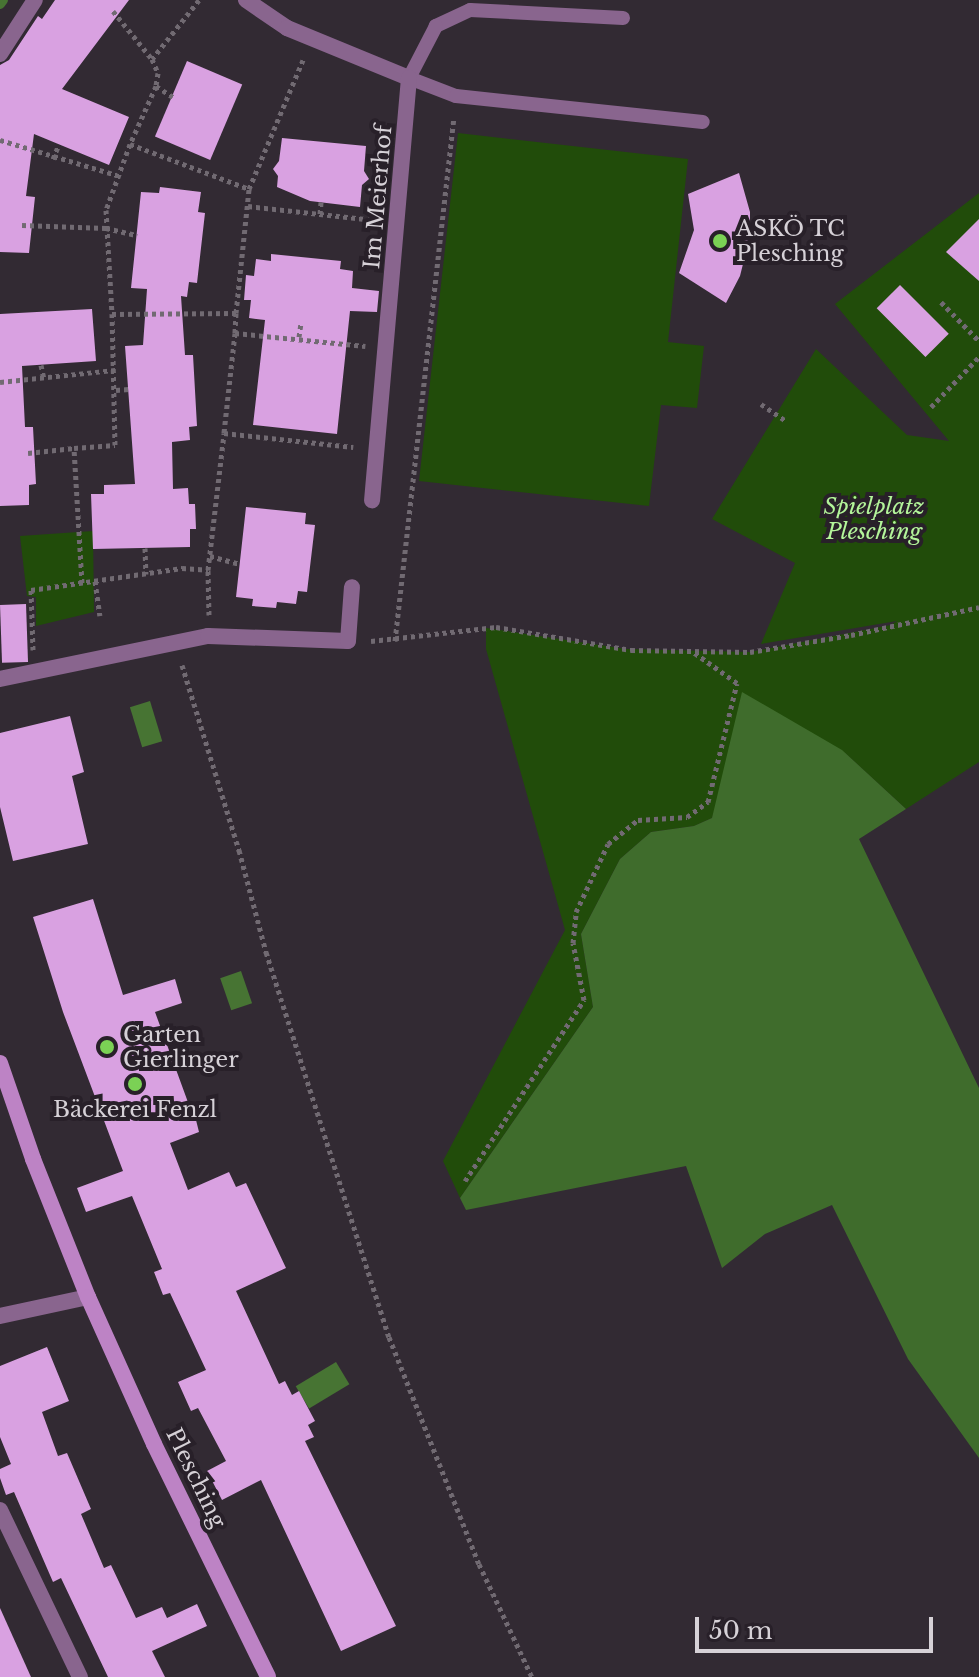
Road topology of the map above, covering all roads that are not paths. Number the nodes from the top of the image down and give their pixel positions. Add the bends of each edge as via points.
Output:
1 (35, 0) edge
2 (246, 0) edge
3 (623, 18) dead end
4 (0, 54) edge
5 (409, 78) junction
6 (703, 122) dead end
7 (372, 500) dead end
8 (352, 587) dead end
9 (0, 679) edge
10 (0, 1063) edge
11 (88, 1297) junction
12 (0, 1316) edge
13 (0, 1510) edge
14 (80, 1677) edge
15 (268, 1677) edge

1 - 4 street
2 - 5 street via 287,28
3 - 5 lane via 470,10 436,26
5 - 6 lane via 456,96
5 - 7 street, Im Meierhof
8 - 9 street via 348,641 208,636
10 - 11 main road, Plesching
11 - 12 street
11 - 15 main road, Plesching
13 - 14 street

